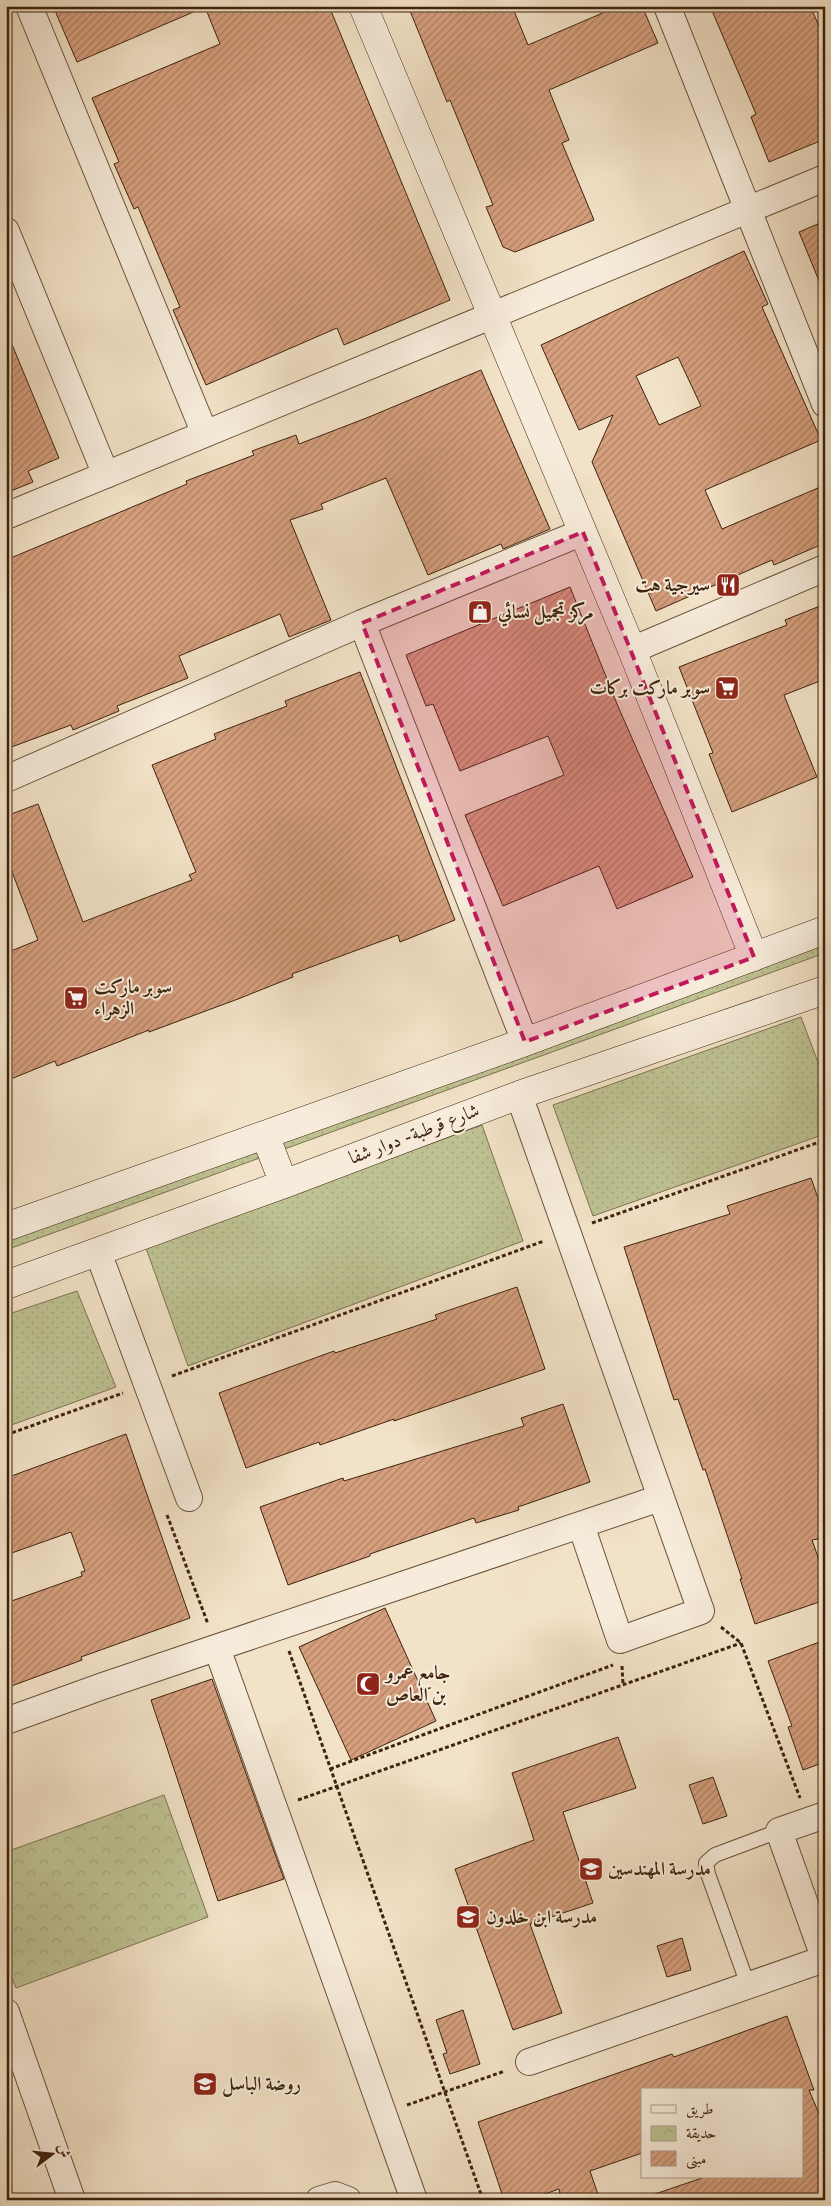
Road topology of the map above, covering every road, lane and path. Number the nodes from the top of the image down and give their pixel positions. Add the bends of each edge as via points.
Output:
1 (29, 6) edge
2 (363, 6) edge
3 (667, 6) edge
4 (825, 178) edge
5 (748, 209) junction
6 (6, 231) edge
7 (492, 315) junction
8 (825, 404) edge
9 (205, 434) junction
10 (106, 475) junction
11 (6, 516) edge
12 (582, 532) junction
13 (825, 568) edge
14 (362, 623) junction
15 (632, 650) junction
16 (6, 779) edge
17 (825, 930) edge
18 (754, 957) junction
19 (825, 990) edge
20 (525, 1042) junction
21 (519, 1095) junction
22 (265, 1135) junction
23 (825, 1140) edge
24 (284, 1184) junction
25 (6, 1227) edge
26 (567, 1232) junction
27 (98, 1252) junction
28 (6, 1285) edge
29 (148, 1384) junction
30 (6, 1434) edge
31 (189, 1498) joint
32 (660, 1498) junction
33 (581, 1525) junction
34 (701, 1611) junction
35 (280, 1626) junction
36 (741, 1643) junction
37 (217, 1648) junction
38 (622, 1662) dead end
39 (6, 1721) edge
40 (330, 1769) junction
41 (336, 1786) junction
42 (275, 1808) junction
43 (817, 1818) edge
44 (779, 1831) junction
45 (825, 1959) edge
46 (748, 1985) junction
47 (6, 2012) edge
48 (529, 2062) joint
49 (445, 2092) junction
50 (384, 2114) junction
51 (72, 2200) edge
52 (319, 2200) edge
53 (348, 2200) edge
54 (414, 2200) edge
55 (483, 2200) edge

1 - 9 street
2 - 7 main road
3 - 5 street
4 - 5 street
5 - 7 street
5 - 8 street
6 - 10 street
7 - 9 street
7 - 12 main road
9 - 10 street
10 - 11 street
12 - 14 street
12 - 15 main road
13 - 15 street
14 - 16 street
14 - 20 street
15 - 18 main road
17 - 18 main road
18 - 20 main road
19 - 21 main road, شارع قرطبة- دوار شفا
20 - 22 main road
21 - 24 main road, شارع قرطبة- دوار شفا
21 - 26 street
22 - 24 main road
22 - 25 main road
23 - 26 path
24 - 27 main road, شارع قرطبة- دوار شفا
26 - 29 path
26 - 32 street
27 - 28 main road, شارع قرطبة- دوار شفا
27 - 29 street
29 - 30 path
29 - 31 street
31 - 37 path via 164,1506
32 - 33 street
32 - 34 street
33 - 34 street via 620,1640
33 - 35 street
34 - 36 path
35 - 37 street
35 - 40 path
36 - 41 path
36 - 43 path
37 - 39 street
37 - 42 street
38 - 40 path
40 - 41 path
41 - 42 path
41 - 49 path
42 - 50 street
43 - 44 street
44 - 45 street
44 - 46 lane via 715,1855 706,1863
45 - 46 street
46 - 48 street
47 - 51 street
48 - 49 path
49 - 50 path
49 - 55 path
50 - 54 street
52 - 53 street via 335,2195

